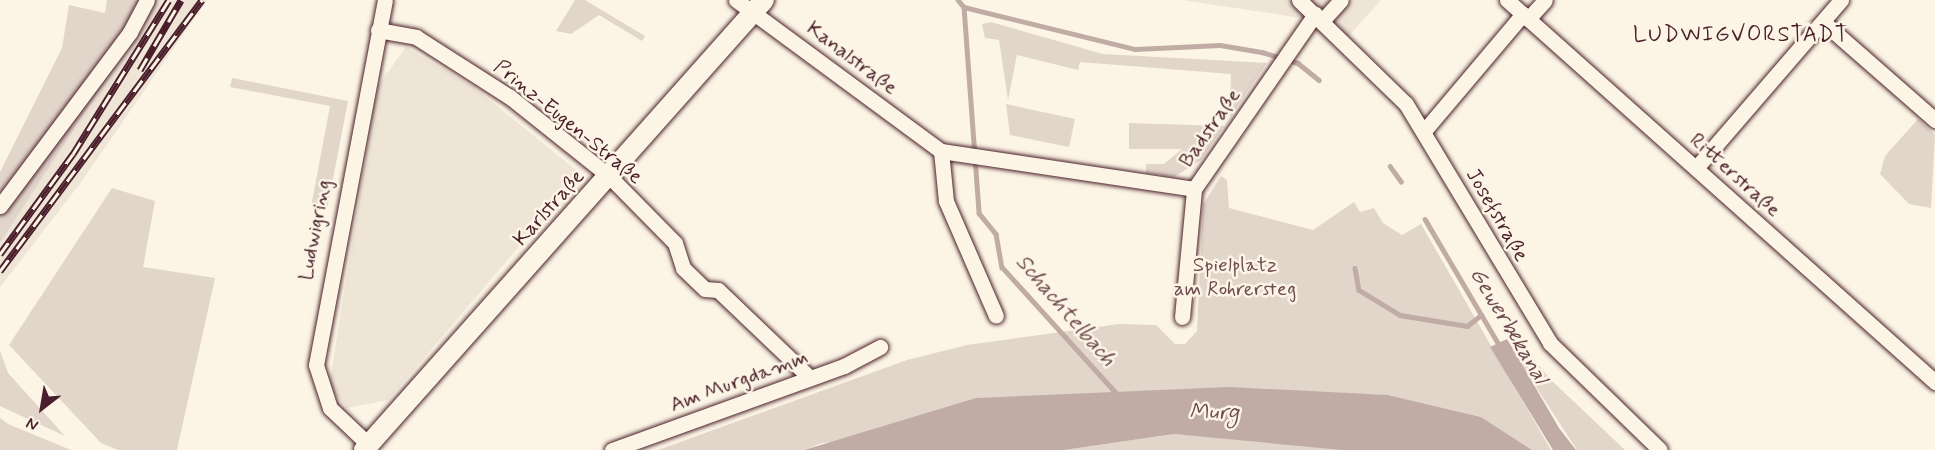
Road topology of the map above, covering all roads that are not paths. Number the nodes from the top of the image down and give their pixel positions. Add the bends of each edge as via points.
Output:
1 (147, 0) edge
2 (385, 0) edge
3 (736, 0) edge
4 (1299, 0) edge
5 (1341, 0) edge
6 (1507, 0) edge
7 (1545, 0) edge
8 (1841, 0) edge
9 (759, 6) edge
10 (1526, 16) junction
11 (1318, 17) junction
12 (1823, 22) junction
13 (378, 30) junction
14 (1935, 120) edge
15 (1424, 131) junction
16 (941, 151) junction
17 (1696, 168) junction
18 (609, 176) junction
19 (1194, 189) junction
20 (0, 206) edge
21 (996, 316) dead end
22 (1182, 317) dead end
23 (880, 347) dead end
24 (808, 376) junction
25 (1935, 382) edge
26 (367, 448) edge
27 (612, 450) edge
28 (1660, 450) edge

1 - 20 street via 130,32
2 - 13 street, Ludwigring
3 - 9 street, Kanalstraße
4 - 11 street, Josefstraße
5 - 11 street, Badstraße
6 - 10 street, Ritterstraße
7 - 10 street
8 - 12 street
9 - 16 street, Kanalstraße
9 - 18 street, Karlstraße
10 - 15 street
10 - 17 street, Ritterstraße
11 - 15 street, Josefstraße via 1386,80
11 - 19 street, Badstraße via 1291,49
12 - 14 street
12 - 17 street
13 - 18 street, Prinz-Eugen-Straße via 416,37 472,72
13 - 26 street, Ludwigring via 316,365 330,408
15 - 28 street, Josefstraße via 1550,343
16 - 19 street, Kanalstraße via 986,162
16 - 21 street via 949,211
17 - 25 street, Ritterstraße
18 - 24 street, Prinz-Eugen-Straße via 675,243 683,268 705,289 718,290
18 - 26 street, Karlstraße
19 - 22 street, Badstraße
23 - 24 street, Am Murgdamm
24 - 27 street, Am Murgdamm

